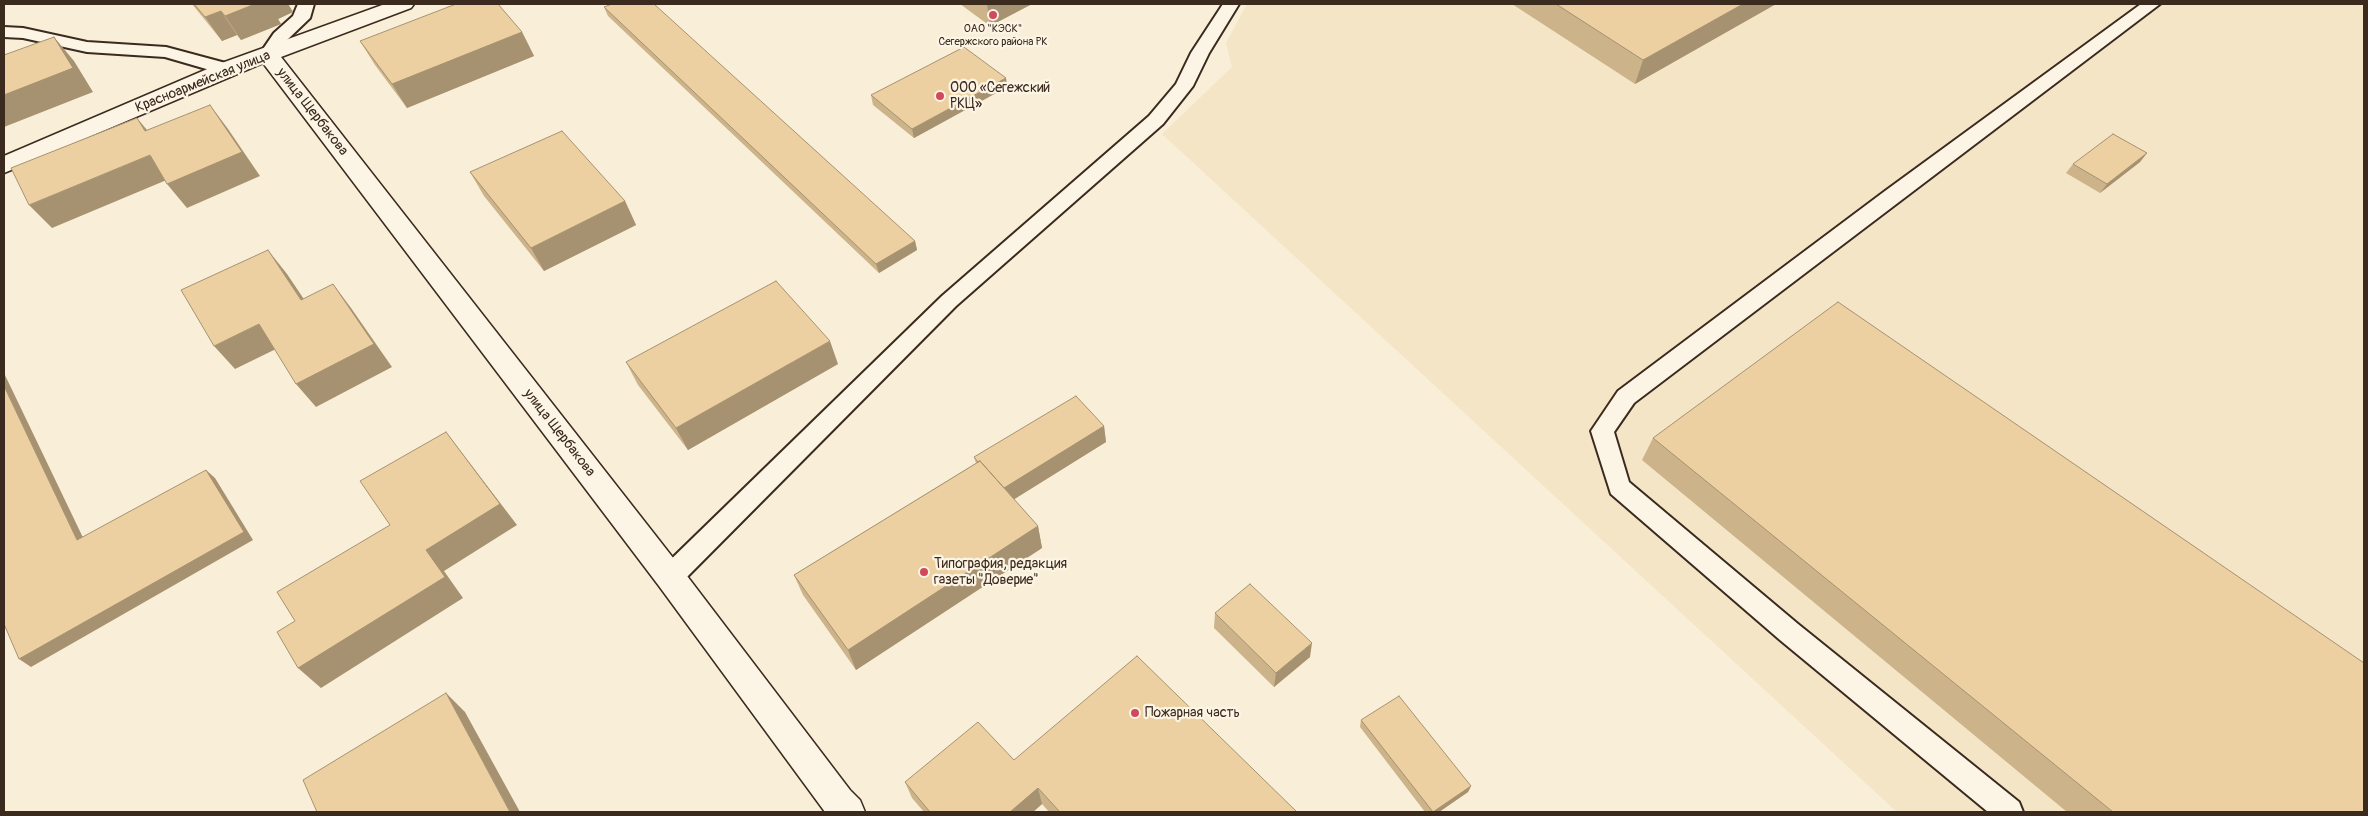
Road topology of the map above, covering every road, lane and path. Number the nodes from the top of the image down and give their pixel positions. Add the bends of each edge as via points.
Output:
1 (306, 4) edge
2 (404, 4) edge
3 (1231, 4) edge
4 (2152, 4) edge
5 (4, 32) edge
6 (87, 47) junction
7 (268, 55) junction
8 (60, 58) edge
9 (227, 69) junction
10 (4, 165) edge
11 (670, 577) junction
12 (848, 812) edge
13 (2009, 812) edge

1 - 7 lane via 301,18 280,37
2 - 7 street, Красноармейская улица
3 - 11 lane via 1200,53 1184,86 1156,120 949,301
4 - 13 lane via 1626,397 1602,431 1619,487 1789,632
5 - 6 lane
6 - 8 lane
6 - 9 lane via 166,52
7 - 9 street, Красноармейская улица
7 - 11 street, улица Щербакова
9 - 10 street, Красноармейская улица
11 - 12 street, улица Щербакова

